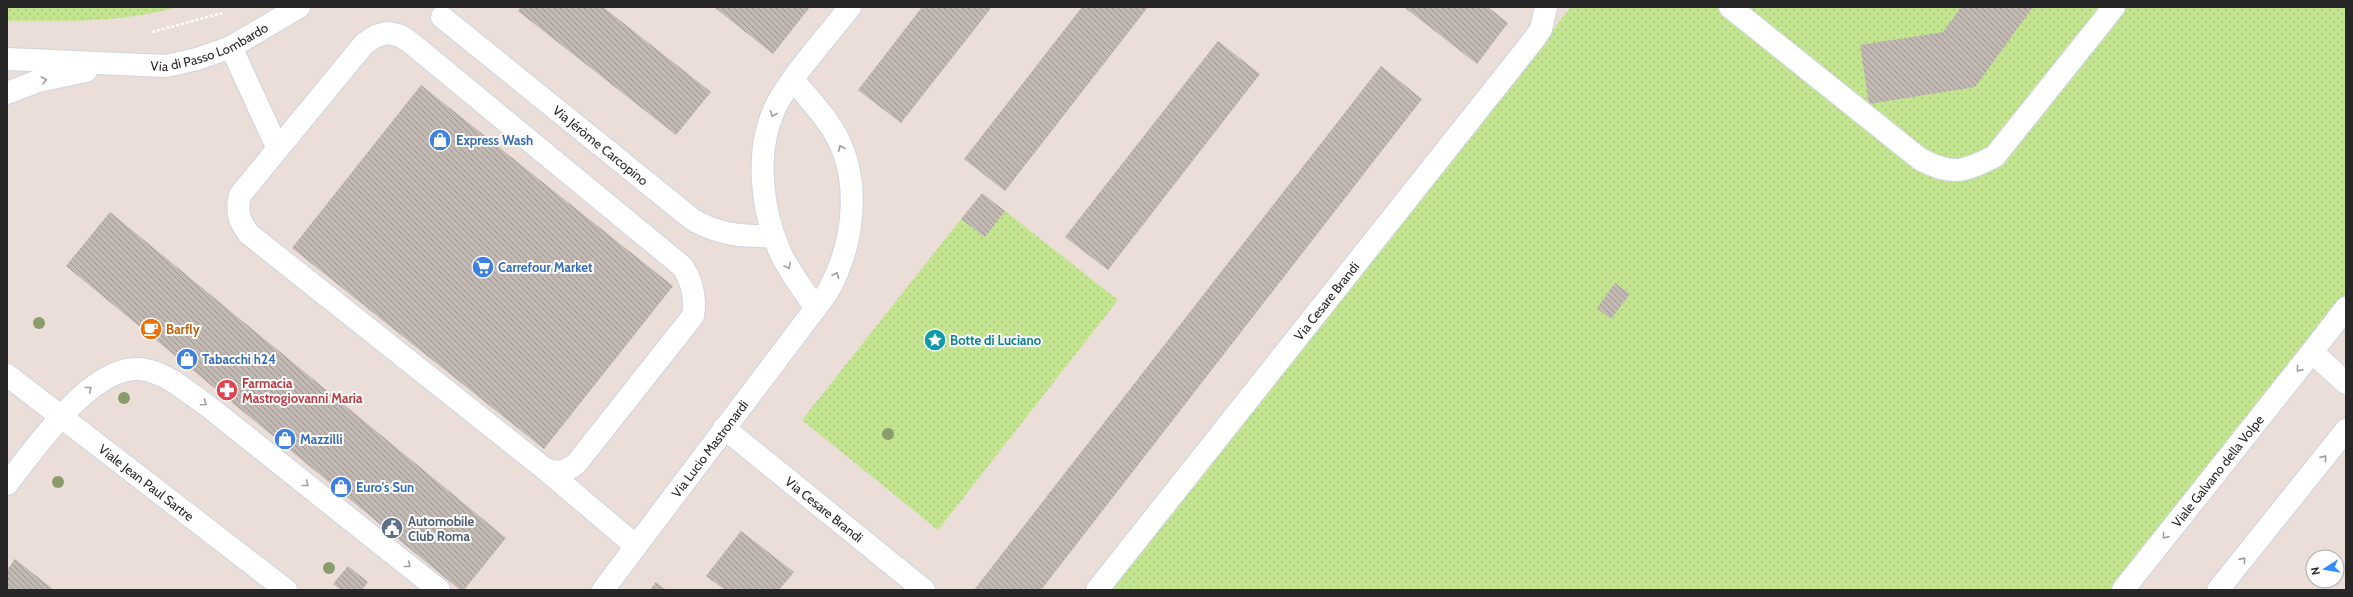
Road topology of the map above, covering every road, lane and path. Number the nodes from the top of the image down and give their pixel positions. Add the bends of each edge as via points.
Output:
1 (300, 7) edge
2 (850, 7) edge
3 (1546, 7) edge
4 (1730, 7) edge
5 (2114, 7) edge
6 (442, 17) dead end
7 (231, 46) junction
8 (7, 59) edge
9 (136, 66) junction
10 (793, 80) junction
11 (7, 93) edge
12 (278, 150) junction
13 (774, 236) junction
14 (816, 308) junction
15 (2346, 308) edge
16 (2312, 352) junction
17 (7, 375) edge
18 (2346, 383) edge
19 (62, 417) junction
20 (724, 428) junction
21 (2346, 430) edge
22 (545, 469) junction
23 (7, 484) edge
24 (636, 546) junction
25 (286, 590) edge
26 (439, 590) edge
27 (603, 590) edge
28 (924, 590) edge
29 (1097, 590) edge
30 (2123, 590) edge
31 (2218, 590) edge

1 - 7 street, Via di Passo Lombardo
2 - 10 street
3 - 29 street, Via Cesare Brandi via 1535,38
4 - 5 street via 1920,159 1937,168 1956,171 1974,167 1995,156
6 - 13 street, Via Jéròme Carcopino via 692,220 718,232 736,236
7 - 9 street, Via di Passo Lombardo via 181,63
7 - 12 street
8 - 9 street, Via di Passo Lombardo
11 -> 9 street, Via di Passo Lombardo via 38,81 71,73
10 -> 13 street via 777,105 769,124 765,148 763,182
14 -> 10 street, Via Lucio Mastronardi via 832,283 847,247 850,228 850,189 843,152 834,131
12 - 22 street via 240,196 237,209 240,222 249,234
12 - 22 street via 364,44 376,36 388,33 401,36 683,267 690,279 694,297 693,316 690,321 576,464 566,471 556,473
13 -> 14 street via 796,281
14 - 20 street, Via Lucio Mastronardi
15 - 16 street, Viale Galvano della Volpe
16 - 18 street
16 -> 30 street, Viale Galvano della Volpe
17 - 19 street, Viale Jean Paul Sartre
19 - 23 street
19 - 25 street, Viale Jean Paul Sartre
19 -> 26 street via 91,387 110,375 134,368 158,374 209,407
20 - 24 street, Via Lucio Mastronardi
20 - 28 street, Via Cesare Brandi
31 -> 21 street
22 - 24 street
24 - 27 street, Via Lucio Mastronardi

